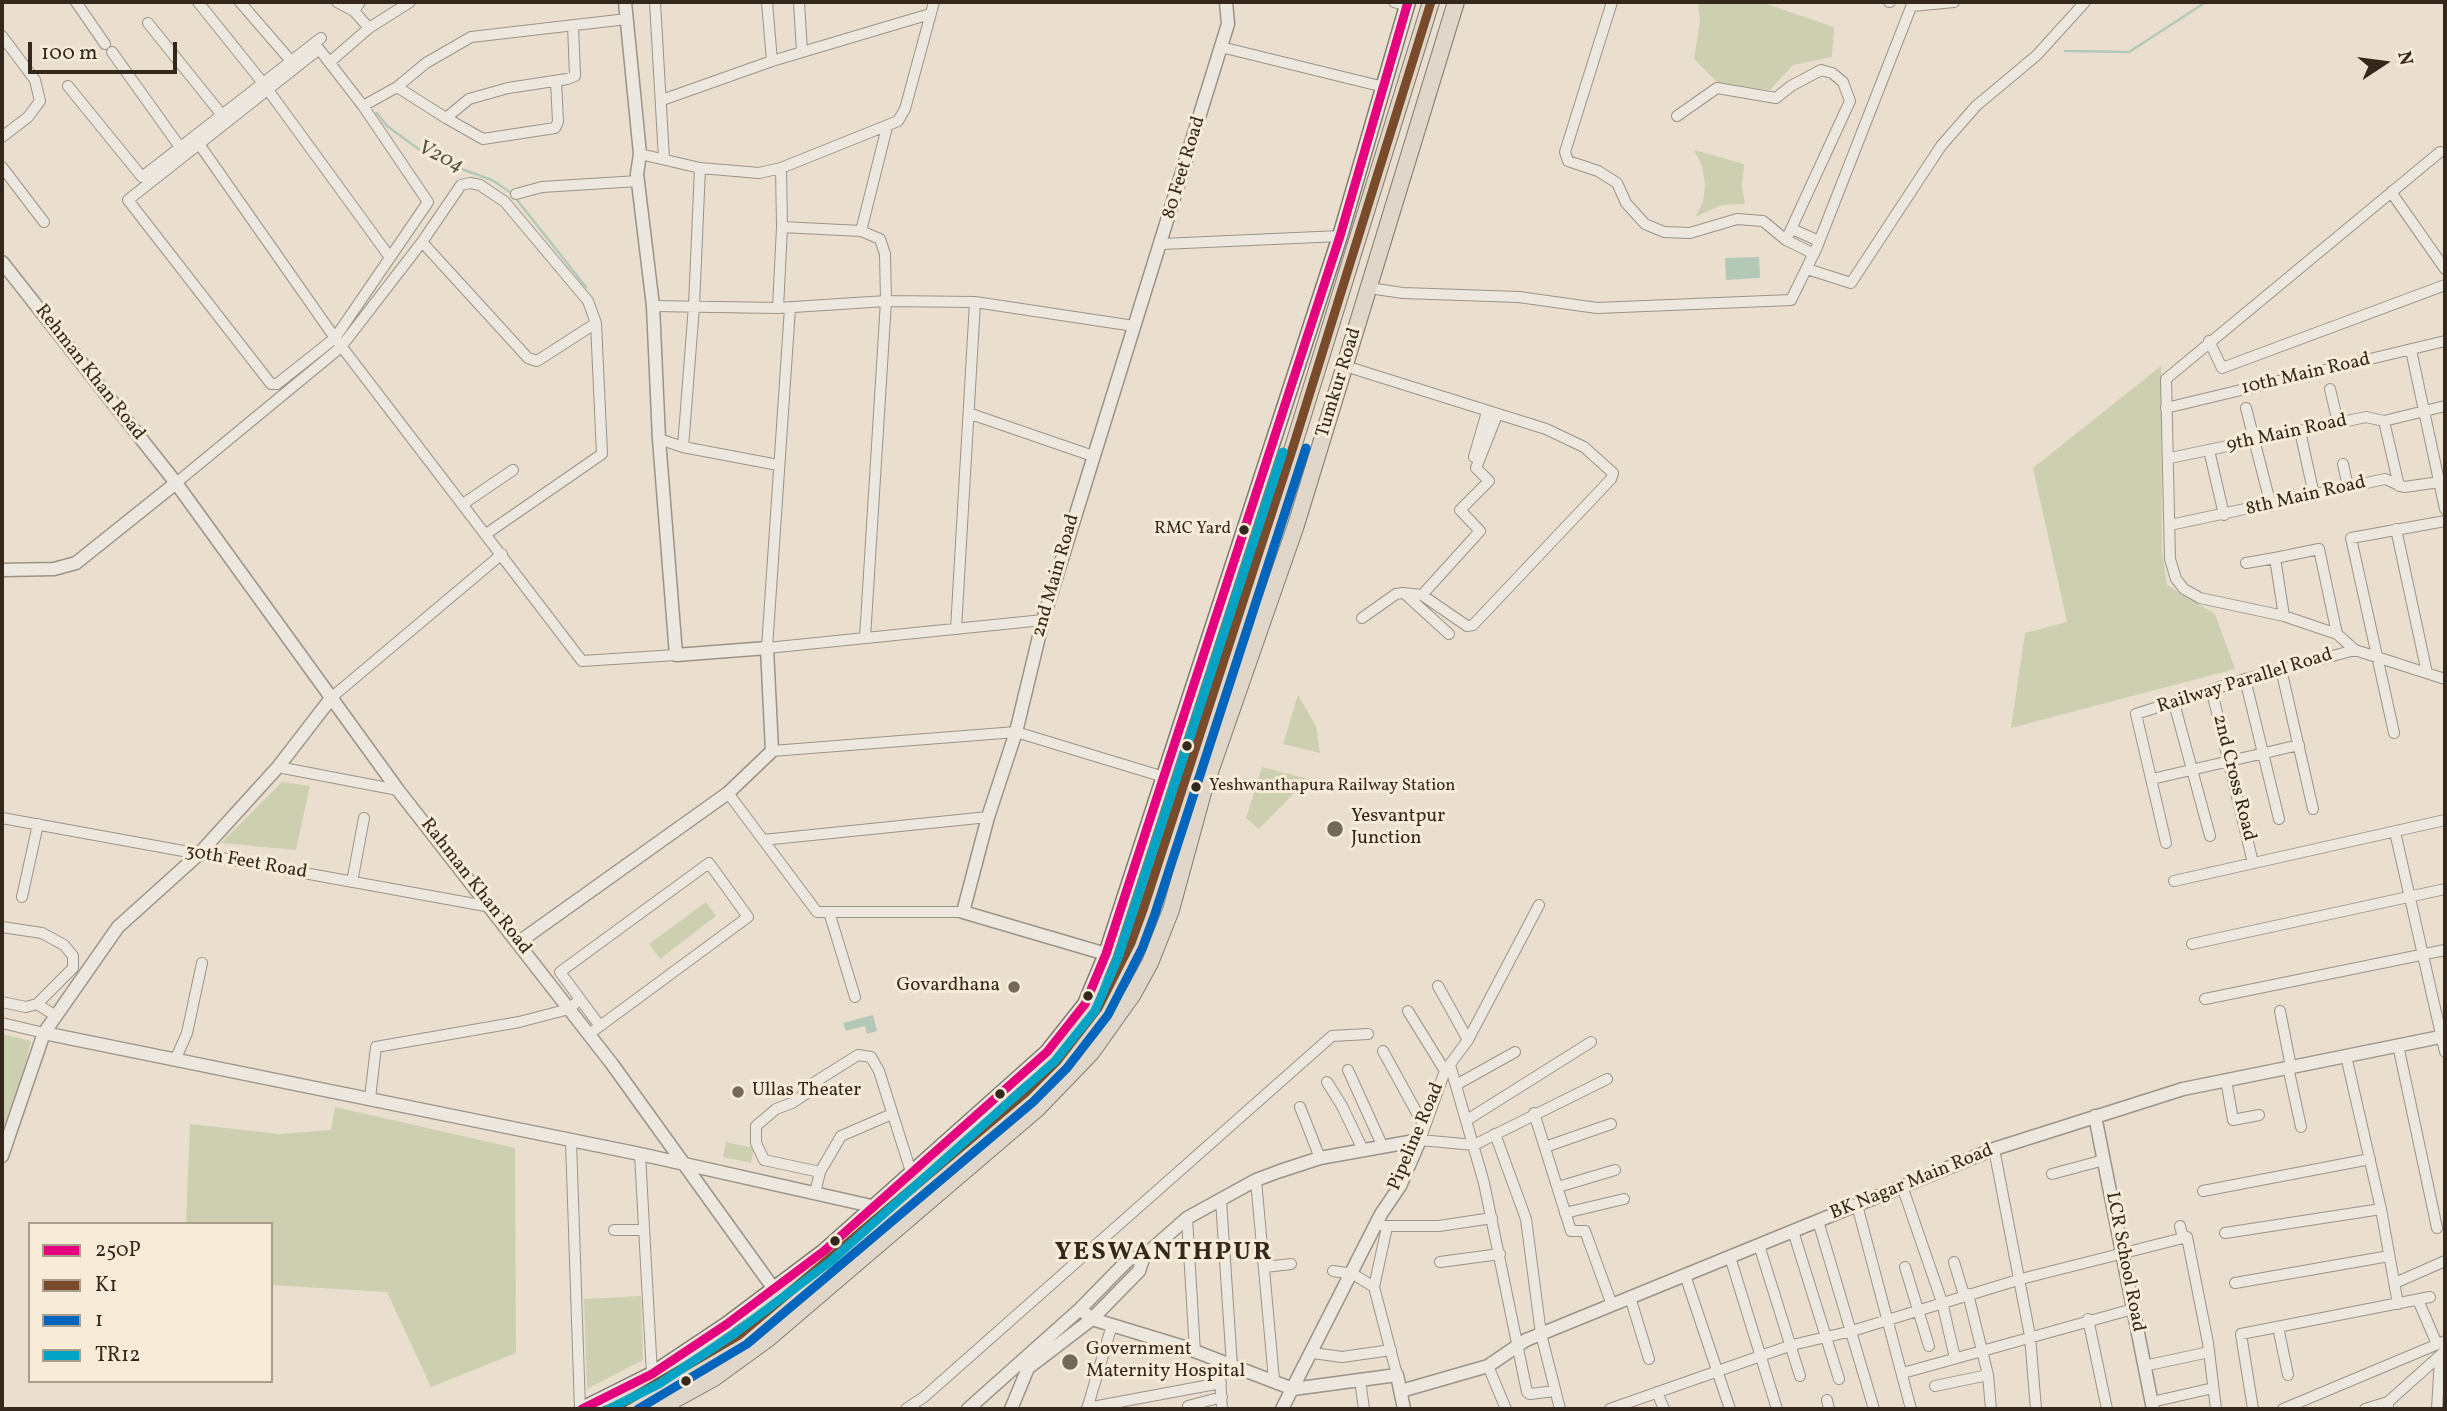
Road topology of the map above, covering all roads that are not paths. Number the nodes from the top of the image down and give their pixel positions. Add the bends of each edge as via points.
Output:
1 (76, 2) edge
2 (198, 2) edge
3 (240, 2) edge
4 (337, 2) edge
5 (360, 2) edge
6 (410, 2) edge
7 (625, 2) edge
8 (655, 2) edge
9 (768, 2) edge
10 (799, 2) edge
11 (934, 2) edge
12 (1226, 2) edge
13 (1431, 2) edge
14 (1456, 2) edge
15 (1612, 2) edge
16 (1954, 2) edge
17 (2085, 2) edge
18 (1403, 3) edge
19 (1912, 4) edge
20 (354, 11) junction
21 (930, 14) junction
22 (627, 19) junction
23 (148, 23) dead end
24 (573, 25) junction
25 (369, 28) junction
26 (2, 36) edge
27 (321, 38) dead end
28 (1221, 47) junction
29 (802, 52) junction
30 (291, 61) junction
31 (331, 61) junction
32 (772, 61) junction
33 (556, 81) junction
34 (68, 86) dead end
35 (265, 86) junction
36 (397, 87) junction
37 (1384, 87) junction
38 (662, 100) junction
39 (363, 106) junction
40 (222, 115) junction
41 (1677, 116) dead end
42 (446, 118) junction
43 (887, 127) junction
44 (2, 137) edge
45 (199, 144) junction
46 (180, 147) junction
47 (2440, 152) dead end
48 (640, 154) junction
49 (664, 159) junction
50 (2, 167) edge
51 (700, 168) junction
52 (781, 168) junction
53 (638, 181) junction
54 (2390, 192) junction
55 (516, 194) dead end
56 (44, 222) dead end
57 (782, 227) junction
58 (1793, 229) junction
59 (862, 231) junction
60 (1340, 236) junction
61 (1786, 240) junction
62 (1819, 241) junction
63 (422, 242) junction
64 (1162, 244) junction
65 (1814, 254) junction
66 (389, 256) junction
67 (2, 262) edge
68 (1807, 269) junction
69 (2445, 270) edge
70 (2445, 285) edge
71 (1369, 288) junction
72 (886, 301) junction
73 (975, 302) junction
74 (653, 306) junction
75 (694, 306) junction
76 (778, 308) junction
77 (790, 308) junction
78 (596, 323) junction
79 (1134, 326) junction
80 (2209, 341) junction
81 (2445, 341) edge
82 (338, 343) junction
83 (2411, 350) junction
84 (1345, 366) junction
85 (2330, 388) dead end
86 (2445, 406) edge
87 (2166, 408) junction
88 (2246, 408) dead end
89 (2425, 411) junction
90 (971, 414) junction
91 (1492, 414) junction
92 (2384, 421) junction
93 (2338, 423) junction
94 (2300, 431) junction
95 (659, 439) junction
96 (2255, 440) junction
97 (683, 447) junction
98 (2209, 450) junction
99 (1093, 456) junction
100 (1474, 457) dead end
101 (2440, 457) edge
102 (2170, 458) junction
103 (2343, 464) dead end
104 (778, 466) junction
105 (513, 470) dead end
106 (176, 483) junction
107 (2399, 486) junction
108 (2442, 486) edge
109 (2348, 487) junction
110 (2314, 495) junction
111 (463, 504) junction
112 (2271, 506) junction
113 (2445, 509) edge
114 (2224, 515) junction
115 (2445, 521) edge
116 (2170, 525) junction
117 (2396, 529) junction
118 (486, 534) junction
119 (502, 554) junction
120 (2275, 558) junction
121 (2246, 563) dead end
122 (2, 570) edge
123 (1403, 593) junction
124 (1422, 595) junction
125 (2284, 615) junction
126 (1362, 618) dead end
127 (1043, 620) junction
128 (956, 629) junction
129 (1449, 634) dead end
130 (2337, 634) junction
131 (865, 638) junction
132 (766, 648) junction
133 (2355, 650) junction
134 (676, 654) junction
135 (2376, 655) junction
136 (2281, 669) junction
137 (2427, 673) junction
138 (2245, 679) junction
139 (2445, 679) edge
140 (2212, 692) junction
141 (332, 696) junction
142 (2174, 703) junction
143 (1016, 732) junction
144 (2394, 733) dead end
145 (2299, 745) junction
146 (772, 751) junction
147 (2263, 754) junction
148 (2229, 762) junction
149 (278, 767) junction
150 (2192, 771) junction
151 (1164, 776) junction
152 (2152, 779) junction
153 (398, 790) junction
154 (729, 793) junction
155 (2313, 808) dead end
156 (988, 817) junction
157 (2, 818) edge
158 (364, 818) dead end
159 (2278, 819) dead end
160 (2445, 820) edge
161 (38, 824) junction
162 (2395, 832) junction
163 (2210, 836) dead end
164 (763, 840) junction
165 (2166, 843) dead end
166 (200, 854) junction
167 (2253, 863) junction
168 (2174, 880) dead end
169 (352, 882) junction
170 (2445, 889) edge
171 (22, 897) dead end
172 (2410, 897) junction
173 (1539, 905) dead end
174 (491, 907) junction
175 (829, 912) junction
176 (963, 912) junction
177 (2, 927) edge
178 (519, 942) junction
179 (2192, 944) dead end
180 (2445, 950) edge
181 (1106, 954) junction
182 (2423, 956) junction
183 (202, 962) dead end
184 (560, 972) junction
185 (548, 981) junction
186 (1438, 986) dead end
187 (855, 997) dead end
188 (580, 999) junction
189 (2205, 999) dead end
190 (2, 1002) edge
191 (37, 1004) junction
192 (569, 1009) junction
193 (1089, 1009) junction
194 (1408, 1011) dead end
195 (2280, 1011) dead end
196 (56, 1016) junction
197 (2, 1023) edge
198 (600, 1026) junction
199 (44, 1033) junction
200 (589, 1034) junction
201 (1368, 1034) dead end
202 (2444, 1036) edge
203 (1468, 1040) junction
204 (1591, 1042) dead end
205 (2398, 1045) junction
206 (1383, 1051) dead end
207 (1516, 1052) dead end
208 (2445, 1052) edge
209 (2346, 1056) junction
210 (176, 1058) junction
211 (2290, 1067) junction
212 (1447, 1068) junction
213 (1348, 1070) dead end
214 (1607, 1079) dead end
215 (2226, 1080) junction
216 (1327, 1083) dead end
217 (1456, 1085) junction
218 (370, 1098) junction
219 (1300, 1107) dead end
220 (1534, 1113) junction
221 (892, 1114) junction
222 (2259, 1115) dead end
223 (2095, 1116) junction
224 (1467, 1120) junction
225 (1423, 1124) junction
226 (1611, 1124) dead end
227 (2301, 1127) dead end
228 (1495, 1134) junction
229 (570, 1140) junction
230 (1420, 1140) junction
231 (1382, 1145) junction
232 (1474, 1145) junction
233 (1545, 1147) junction
234 (1994, 1149) junction
235 (1363, 1150) junction
236 (640, 1154) junction
237 (2, 1156) edge
238 (1320, 1158) junction
239 (2370, 1159) junction
240 (2104, 1160) junction
241 (687, 1165) junction
242 (1615, 1170) dead end
243 (820, 1172) junction
244 (2052, 1174) dead end
245 (912, 1175) junction
246 (1256, 1180) junction
247 (1902, 1186) junction
248 (1558, 1187) junction
249 (2203, 1191) dead end
250 (815, 1193) junction
251 (1625, 1199) dead end
252 (1221, 1200) junction
253 (1857, 1205) junction
254 (876, 1207) junction
255 (2381, 1209) junction
256 (1565, 1213) junction
257 (1187, 1218) junction
258 (1492, 1218) junction
259 (1818, 1221) junction
260 (1381, 1226) junction
261 (2180, 1226) dead end
262 (2437, 1228) dead end
263 (614, 1230) dead end
264 (644, 1230) junction
265 (1793, 1231) junction
266 (2225, 1233) dead end
267 (2183, 1238) junction
268 (1759, 1245) junction
269 (1500, 1254) junction
270 (2122, 1254) junction
271 (1144, 1256) junction
272 (2389, 1256) junction
273 (1730, 1257) junction
274 (2445, 1261) edge
275 (1440, 1262) dead end
276 (1954, 1262) dead end
277 (1291, 1264) dead end
278 (1905, 1266) dead end
279 (1265, 1267) junction
280 (1333, 1271) dead end
281 (1353, 1274) junction
282 (1685, 1275) junction
283 (2021, 1279) junction
284 (2235, 1283) dead end
285 (2395, 1283) junction
286 (1374, 1287) junction
287 (778, 1294) junction
288 (1966, 1295) junction
289 (1630, 1297) junction
290 (2430, 1297) dead end
291 (2418, 1300) junction
292 (1942, 1302) junction
293 (2398, 1304) junction
294 (1612, 1305) junction
295 (1080, 1309) junction
296 (2133, 1309) junction
297 (1919, 1310) junction
298 (1092, 1319) junction
299 (2088, 1319) junction
300 (1890, 1320) junction
301 (1112, 1325) junction
302 (2278, 1327) junction
303 (1852, 1331) junction
304 (1541, 1334) junction
305 (1826, 1336) junction
306 (2030, 1336) junction
307 (1517, 1345) junction
308 (1792, 1345) junction
309 (1929, 1346) dead end
310 (2442, 1348) edge
311 (1391, 1350) junction
312 (1982, 1350) junction
313 (1195, 1352) junction
314 (2209, 1352) junction
315 (1313, 1353) junction
316 (1760, 1356) junction
317 (1955, 1358) junction
318 (1649, 1359) dead end
319 (1226, 1364) junction
320 (1488, 1366) junction
321 (2144, 1366) junction
322 (1715, 1372) junction
323 (1903, 1373) junction
324 (652, 1374) junction
325 (1397, 1375) junction
326 (1988, 1375) junction
327 (2288, 1375) dead end
328 (1800, 1376) dead end
329 (1014, 1379) junction
330 (1839, 1379) dead end
331 (1274, 1380) junction
332 (1360, 1380) junction
333 (1221, 1383) junction
334 (1935, 1386) dead end
335 (2213, 1388) junction
336 (637, 1389) junction
337 (1293, 1389) junction
338 (1401, 1391) junction
339 (1555, 1391) junction
340 (1657, 1392) junction
341 (1222, 1397) junction
342 (2388, 1405) edge
343 (1188, 1406) dead end
344 (2152, 1406) edge
345 (581, 1409) edge
346 (613, 1409) edge
347 (658, 1409) edge
348 (906, 1409) edge
349 (957, 1409) edge
350 (968, 1409) edge
351 (976, 1409) edge
352 (1005, 1409) edge
353 (1011, 1409) edge
354 (1087, 1409) edge
355 (1222, 1409) edge
356 (1282, 1409) edge
357 (1364, 1409) edge
358 (1404, 1409) edge
359 (1506, 1409) edge
360 (1560, 1409) edge
361 (1610, 1409) edge
362 (1664, 1409) edge
363 (1730, 1409) edge
364 (1777, 1409) edge
365 (1874, 1409) edge
366 (1911, 1409) edge
367 (1991, 1409) edge
368 (2036, 1409) edge
369 (2107, 1409) edge
370 (2216, 1409) edge
371 (2253, 1409) edge
372 (2283, 1409) edge
373 (2365, 1409) edge
374 (2437, 1409) edge

1 - 46 street
2 - 35 street
3 - 30 street
4 - 20 street
5 - 20 street
6 - 25 street
7 - 22 street
8 - 38 street
9 - 32 street
10 - 29 street
11 - 21 street
12 - 28 street, 80 Feet Road via 1228,24
13 - 193 highway, Tumkur Road via 1143,910 1115,978
14 - 71 highway, Tumkur Road
15 - 61 street via 1565,152 1567,161 1617,183 1626,203 1645,224 1664,232 1690,233 1737,219 1763,222
16 - 19 street
17 - 68 street via 2038,55 1976,106 1941,146 1851,283
18 - 37 main road
19 - 62 street
20 - 25 street
21 - 29 street
21 - 43 street via 905,109 898,121
22 - 24 street
22 - 48 street
23 - 40 street
24 - 33 street via 575,76
24 - 36 street via 471,37 426,63
25 - 31 street
26 - 44 street via 35,80 40,102
27 - 30 street
28 - 37 street
28 - 64 street, 80 Feet Road
29 - 32 street
30 - 35 street
31 - 35 street via 318,49
31 - 39 street
32 - 38 street
33 - 42 street via 468,99
33 - 42 street via 555,128 483,139
34 - 46 street via 142,177
35 - 40 street
35 - 45 street
35 - 66 street
36 - 39 street
36 - 42 street
37 - 60 main road
38 - 49 street
39 - 66 street via 428,201
40 - 46 street
41 - 58 street via 1717,88 1776,98 1821,70 1838,77 1850,101
43 - 52 street
43 - 59 street
45 - 82 street
45 - 82 street via 128,200 271,384
47 - 54 street
48 - 49 street
48 - 53 street
49 - 51 street
50 - 56 street
51 - 52 street via 759,173
51 - 75 street
52 - 57 street
53 - 55 street via 542,187
53 - 74 street
54 - 69 street
54 - 80 street
57 - 59 street
57 - 76 street
58 - 61 street
58 - 62 street
59 - 72 street via 880,239 886,254
60 - 64 street, 80 Feet Road
60 - 151 main road
61 - 65 street
62 - 65 street
63 - 78 street via 528,358 537,360
63 - 78 street via 461,185 480,185 505,202 588,301
63 - 82 street
64 - 79 street, 2nd Main Road
65 - 68 street
66 - 82 street
67 - 106 street, Rehman Khan Road
68 - 71 street via 1791,300 1597,307
70 - 80 street via 2222,368
71 - 84 highway, Tumkur Road
72 - 73 street
72 - 77 street
72 - 131 street
73 - 79 street
73 - 90 street
74 - 75 street
74 - 95 street
75 - 76 street
75 - 97 street
76 - 77 street
77 - 104 street
78 - 118 street via 601,454
79 - 99 street, 2nd Main Road
80 - 87 street via 2166,379
81 - 83 street, 10th Main Road
82 - 106 street
82 - 111 street
83 - 87 street, 10th Main Road
83 - 89 street
84 - 91 street
84 - 347 highway, Tumkur Road via 1296,525 1204,789 1171,910 1150,963 1115,1024 1037,1109 769,1338 714,1378
85 - 93 street
86 - 89 street, 9th Main Road
87 - 102 street
88 - 96 street
89 - 92 street, 9th Main Road
89 - 101 street
90 - 99 street
90 - 128 street
91 - 100 street
91 - 124 street via 1476,468 1489,481 1460,510 1480,531
91 - 124 street via 1546,429 1584,447 1613,476 1473,625 1467,626
92 - 93 street, 9th Main Road via 2366,417
92 - 107 street
93 - 94 street, 9th Main Road
94 - 96 street, 9th Main Road
94 - 110 street
95 - 97 street
95 - 134 street
96 - 98 street, 9th Main Road
96 - 112 street
97 - 104 street
98 - 102 street, 9th Main Road
98 - 114 street
99 - 127 street, 2nd Main Road
101 - 108 street
102 - 116 street
103 - 109 street
104 - 132 street
105 - 111 street
106 - 122 street via 76,563 54,569
106 - 141 street, Rahman Khan Road
107 - 108 street, 8th Main Road
107 - 109 street, 8th Main Road via 2385,479
108 - 113 street
109 - 110 street, 8th Main Road
110 - 112 street, 8th Main Road
111 - 118 street
112 - 114 street, 8th Main Road
114 - 116 street, 8th Main Road
115 - 117 street
116 - 125 street via 2170,559 2184,589 2200,598
117 - 135 street via 2351,538
117 - 137 street
118 - 119 street
119 - 134 street via 582,661
119 - 141 street
120 - 121 street
120 - 125 street
120 - 130 street via 2319,549
123 - 124 street
123 - 126 street
123 - 129 street
125 - 130 street
127 - 128 street
127 - 143 street, 2nd Main Road
128 - 131 street
130 - 133 street
131 - 132 street
132 - 134 street
132 - 146 street
133 - 135 street
133 - 136 street, Railway Parallel Road
135 - 137 street
135 - 144 street
136 - 138 street, Railway Parallel Road
136 - 145 street
137 - 139 street
138 - 140 street, Railway Parallel Road
138 - 147 street
140 - 142 street, Railway Parallel Road
140 - 148 street, 2nd Cross Road
141 - 149 street
141 - 153 street, Rahman Khan Road
142 - 150 street
142 - 152 street, Railway Parallel Road via 2136,715
143 - 146 street
143 - 151 street
143 - 156 street, 2nd Main Road
145 - 147 street
145 - 155 street
146 - 154 street
147 - 148 street
147 - 159 street
148 - 150 street
148 - 167 street, 2nd Cross Road
149 - 153 street
149 - 166 street
150 - 152 street
150 - 163 street
151 - 181 main road
152 - 165 street
153 - 174 street, Rahman Khan Road
154 - 164 street
154 - 178 street
156 - 164 street
156 - 176 street, 2nd Main Road
157 - 161 street, 30th Feet Road
158 - 169 street
160 - 162 street
161 - 166 street, 30th Feet Road
161 - 171 street
162 - 167 street
162 - 172 street
164 - 175 street via 817,912
166 - 169 street, 30th Feet Road
166 - 196 street via 118,927
167 - 168 street
169 - 174 street, 30th Feet Road
170 - 172 street
172 - 179 street
172 - 182 street
173 - 203 street, Pipeline Road
174 - 178 street, Rahman Khan Road
175 - 176 street
175 - 187 street
176 - 181 street
177 - 191 street via 42,933 74,956 73,968
178 - 185 street, Rahman Khan Road
180 - 182 street
181 - 193 main road
182 - 189 street
182 - 202 street
183 - 210 street via 187,1033
184 - 185 street
184 - 188 street
184 - 198 street via 709,863 748,917
185 - 192 street, Rahman Khan Road
186 - 203 street
188 - 192 street
188 - 198 street
190 - 191 street via 26,1007
191 - 196 street
192 - 200 street, Rahman Khan Road
192 - 218 street via 376,1048
193 - 245 main road
193 - 287 highway, Tumkur Road via 1057,1061 1025,1093
194 - 212 street
195 - 211 street
196 - 199 street
197 - 199 street
198 - 200 street
199 - 210 street
199 - 237 street
200 - 241 street, Rahman Khan Road
201 - 348 street via 1332,1036
202 - 205 street, BK Nagar Main Road
202 - 208 street
203 - 212 street, Pipeline Road
204 - 224 street
205 - 209 street, BK Nagar Main Road
205 - 262 street
206 - 225 street
207 - 217 street
209 - 211 street, BK Nagar Main Road
209 - 239 street
210 - 218 street
211 - 215 street, BK Nagar Main Road
211 - 227 street
212 - 217 street
212 - 225 street, Pipeline Road
213 - 231 street
214 - 220 street
215 - 222 street via 2233,1120
215 - 223 street, BK Nagar Main Road
216 - 235 street
217 - 224 street
218 - 229 street
219 - 238 street
220 - 228 street
220 - 233 street
221 - 243 street via 841,1136
221 - 243 street via 880,1071 871,1056 858,1055 756,1126 756,1143 764,1160
221 - 245 street
223 - 234 street, BK Nagar Main Road
223 - 240 street, LCR School Road
224 - 232 street
225 - 230 street, Pipeline Road
226 - 233 street
228 - 232 street
228 - 304 street via 1526,1219
229 - 236 street
229 - 345 street
230 - 231 street
230 - 232 street
230 - 260 street, Pipeline Road
231 - 235 street
232 - 258 street
233 - 248 street
234 - 247 street, BK Nagar Main Road
234 - 283 street
235 - 238 street
236 - 241 street
236 - 264 street
238 - 246 street
239 - 249 street
239 - 255 street
240 - 244 street
240 - 270 street, LCR School Road
241 - 250 street
241 - 287 street, Rahman Khan Road
242 - 248 street
243 - 250 street
245 - 254 main road
246 - 252 street
246 - 279 street
247 - 253 street, BK Nagar Main Road
247 - 292 street
248 - 256 street
250 - 254 street
251 - 256 street
252 - 257 street
252 - 319 street
253 - 259 street, BK Nagar Main Road
253 - 300 street
254 - 287 main road
255 - 266 street
255 - 272 street
256 - 294 street via 1571,1231 1585,1230
257 - 271 street
257 - 313 street
258 - 260 street via 1439,1226
258 - 269 street
259 - 265 street, BK Nagar Main Road
259 - 303 street
260 - 281 street, Pipeline Road
260 - 286 street
261 - 267 street
263 - 264 street
264 - 324 street
265 - 268 street, BK Nagar Main Road
265 - 305 street
267 - 270 street
267 - 314 street via 2187,1237
268 - 273 street, BK Nagar Main Road
268 - 308 street
269 - 275 street
269 - 307 street
270 - 283 street
270 - 296 street, LCR School Road
271 - 295 street via 1129,1259
271 - 298 street via 1139,1271
272 - 284 street
272 - 285 street
273 - 282 street, BK Nagar Main Road
273 - 316 street
274 - 285 street
276 - 288 street
277 - 279 street
278 - 297 street
279 - 331 street
280 - 281 street
281 - 286 street
281 - 315 street, Pipeline Road
282 - 289 street, BK Nagar Main Road
282 - 322 street
283 - 288 street
283 - 306 street
285 - 293 street
286 - 311 street
287 - 324 main road
287 - 336 highway, Tumkur Road via 739,1335
288 - 292 street
288 - 312 street
289 - 294 street, BK Nagar Main Road
289 - 318 street
290 - 291 street
291 - 293 street
291 - 310 street
292 - 297 street
292 - 317 street
293 - 302 street
294 - 304 street, BK Nagar Main Road
295 - 298 street
295 - 329 street via 1025,1357
296 - 299 street
296 - 321 street, LCR School Road
297 - 300 street
297 - 309 street
298 - 301 street
298 - 329 street
299 - 306 street
299 - 369 street
300 - 303 street
300 - 323 street
301 - 313 street
301 - 354 street
302 - 327 street
302 - 371 street via 2241,1334
303 - 305 street
303 - 365 street
304 - 307 street, BK Nagar Main Road
304 - 339 street
305 - 308 street
305 - 330 street
306 - 312 street
306 - 368 street
307 - 320 street, BK Nagar Main Road
307 - 339 street via 1527,1392
308 - 316 street
308 - 328 street
310 - 342 street
310 - 372 street
310 - 374 street
311 - 315 street via 1342,1357
311 - 325 street
312 - 317 street
312 - 326 street
313 - 319 street
314 - 321 street
314 - 335 street
315 - 337 street, Pipeline Road
316 - 322 street
316 - 364 street
317 - 323 street
319 - 331 street
319 - 333 street
320 - 338 street, BK Nagar Main Road
320 - 359 street
321 - 344 street, LCR School Road
322 - 340 street
322 - 363 street
323 - 366 street
324 - 336 main road
325 - 332 street
325 - 338 street
326 - 334 street
326 - 367 street
329 - 349 street via 998,1376
329 - 350 street
329 - 351 street
329 - 352 street
329 - 353 street
331 - 337 street
332 - 337 street
332 - 357 street
333 - 341 street
333 - 354 street
335 - 344 street
335 - 370 street
336 - 345 main road
336 - 346 highway, Tumkur Road
337 - 356 street, Pipeline Road
338 - 358 street
339 - 360 street
340 - 361 street
340 - 362 street
341 - 343 street
341 - 355 street
342 - 373 street

